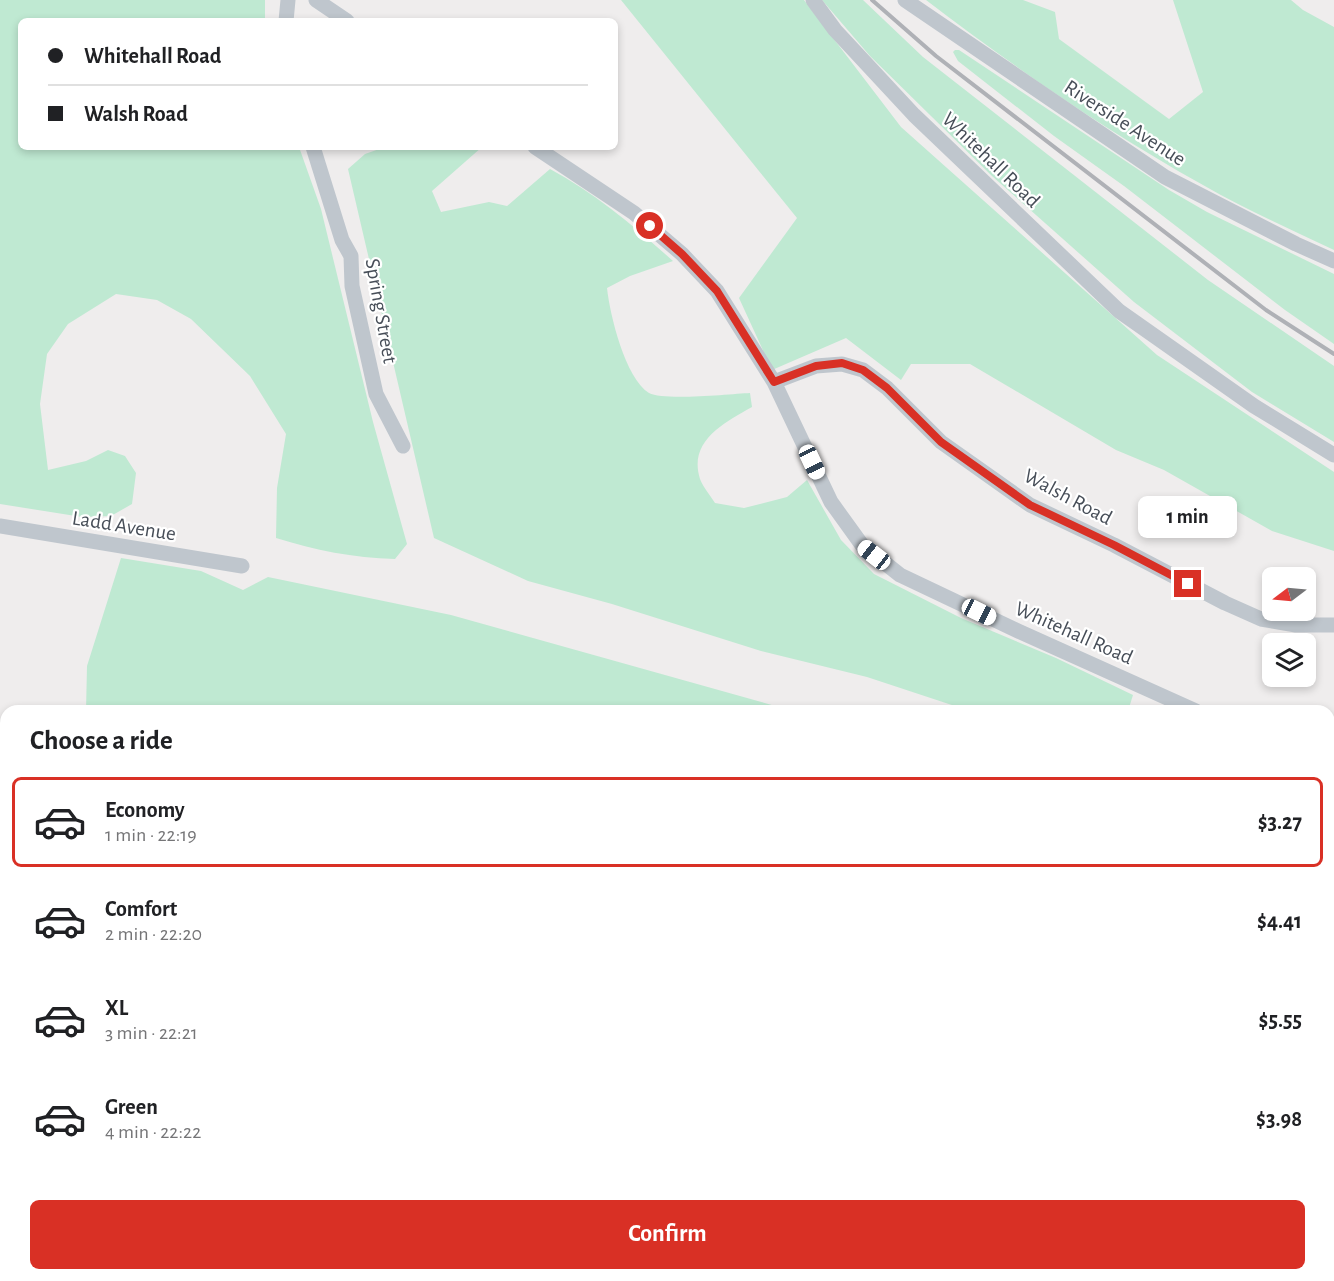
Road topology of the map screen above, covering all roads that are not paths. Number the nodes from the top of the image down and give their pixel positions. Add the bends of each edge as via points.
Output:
1 (288, 0) edge
2 (315, 0) edge
3 (813, 0) edge
4 (905, 0) edge
5 (286, 18) edge
6 (342, 18) edge
7 (314, 150) edge
8 (540, 150) edge
9 (1334, 261) edge
10 (774, 382) junction
11 (403, 446) dead end
12 (1334, 455) edge
13 (0, 526) edge
14 (242, 566) dead end
15 (1334, 626) edge
16 (1183, 705) edge

1 - 5 street
2 - 6 street
3 - 12 street, Whitehall Road via 835,30 914,115 1119,311 1254,406
4 - 9 street, Riverside Avenue via 1165,177
7 - 11 street, Spring Street via 342,240 351,256 352,286 376,394
8 - 10 street, Whitehall Road via 634,213 682,254 717,291
10 - 15 street, Walsh Road via 816,366 842,363 863,370 887,388 941,442 1030,505 1261,619
10 - 16 street, Whitehall Road via 831,502 862,545 900,575
13 - 14 street, Ladd Avenue

